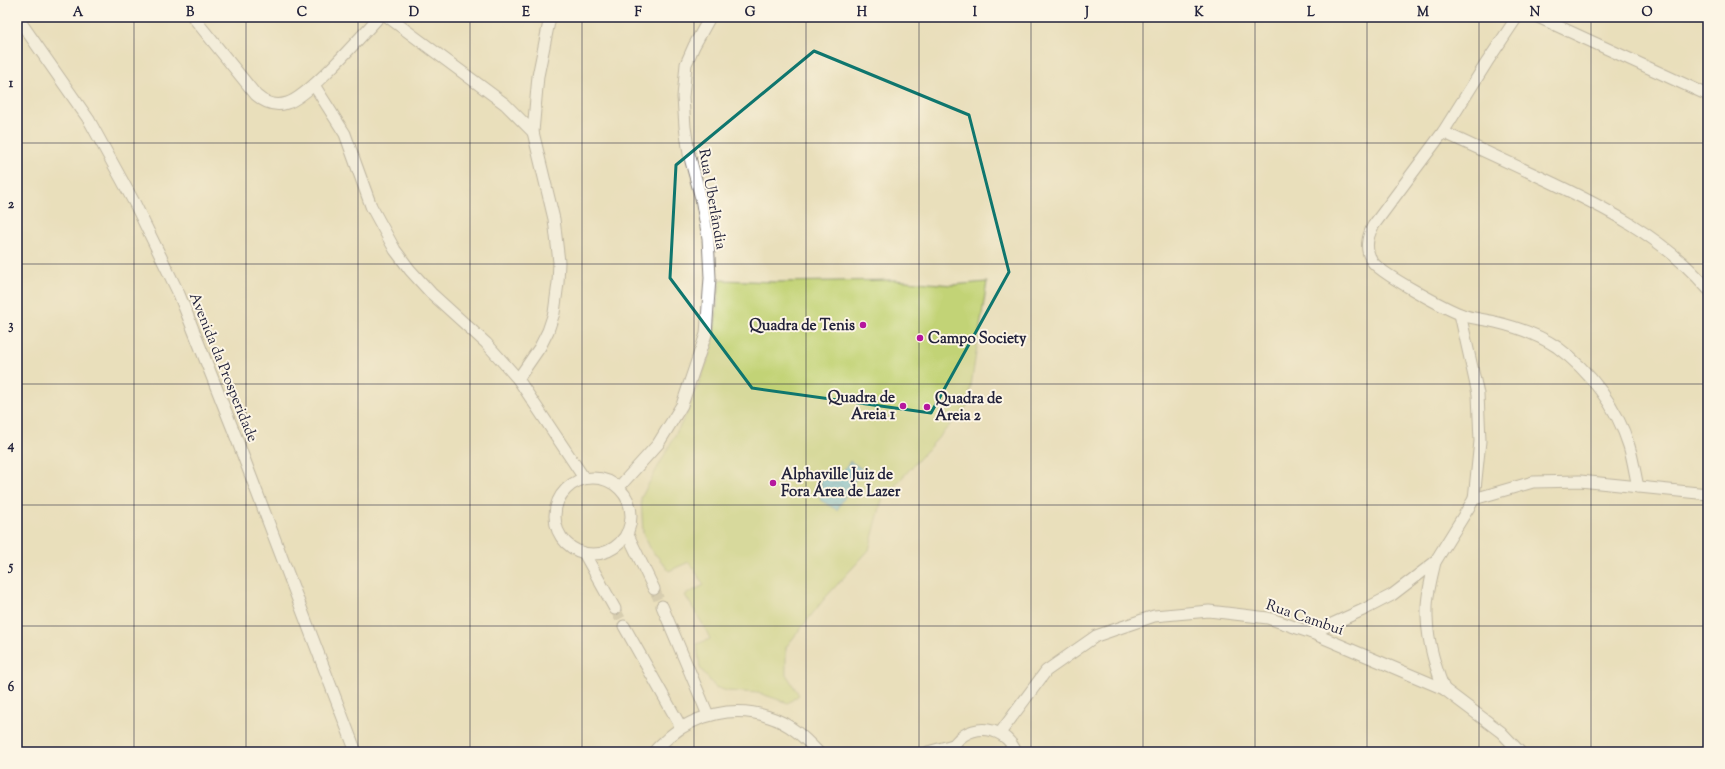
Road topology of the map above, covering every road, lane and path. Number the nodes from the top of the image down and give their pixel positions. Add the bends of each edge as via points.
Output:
1 (17, 17) edge
2 (193, 17) edge
3 (379, 17) edge
4 (388, 17) edge
5 (550, 17) edge
6 (710, 17) edge
7 (1517, 17) edge
8 (1538, 17) edge
9 (314, 85) junction
10 (1708, 95) edge
11 (533, 132) junction
12 (1443, 132) junction
13 (1708, 289) edge
14 (1460, 314) junction
15 (518, 379) junction
16 (584, 478) junction
17 (619, 487) junction
18 (1638, 487) junction
19 (1708, 494) edge
20 (1474, 499) junction
21 (627, 534) junction
22 (584, 553) junction
23 (1435, 562) junction
24 (654, 589) tunnel mouth
25 (662, 606) tunnel mouth
26 (615, 609) tunnel mouth
27 (624, 626) tunnel mouth
28 (1312, 633) junction
29 (1444, 689) junction
30 (708, 715) junction
31 (681, 727) junction
32 (1000, 733) junction
33 (952, 749) edge
34 (356, 752) edge
35 (654, 752) edge
36 (818, 752) edge
37 (928, 752) edge
38 (1016, 752) edge
39 (1520, 752) edge

1 - 34 street, Avenida da Prosperidade via 89,120 135,204 179,294
2 - 9 street via 263,101 273,104 288,103
3 - 9 street
4 - 11 street via 505,104
5 - 11 street via 538,76
6 - 17 street, Rua Uberlândia via 686,64 683,97 689,154 708,238 710,278 706,334 682,405 658,444
7 - 12 street
8 - 10 street
9 - 15 street via 345,134 371,206 395,250 431,293 486,343
11 - 15 street via 554,220 559,262 558,283 554,313 548,331
12 - 13 street via 1612,213 1672,253
12 - 14 street via 1373,226 1368,239 1368,249 1372,261 1384,272
14 - 18 street via 1519,329 1542,339 1569,357 1600,389 1621,424
14 - 20 street via 1478,394 1480,441
15 - 16 street
16 - 17 street via 609,480
16 - 22 street via 572,483 562,492 556,503 554,516 556,528 563,540 572,548
17 - 21 street via 627,497 631,509 631,522
18 - 19 street
18 - 20 street via 1580,481 1533,482
20 - 23 street
21 - 22 street via 620,544 609,551 597,554
21 - 24 street
22 - 26 street
23 - 28 street via 1392,595
23 - 29 street via 1426,607 1436,668
25 - 30 street
27 - 31 street
28 - 29 street, Rua Cambuí
28 - 32 street, Rua Cambuí via 1268,618 1209,611 1154,616 1096,636 1046,671
29 - 39 street, Rua Cambuí via 1501,732
30 - 31 street
30 - 36 street via 739,711 769,716 796,730
31 - 35 street
32 - 33 street via 984,729 972,730 961,736
32 - 38 street via 1013,745
33 - 37 street

